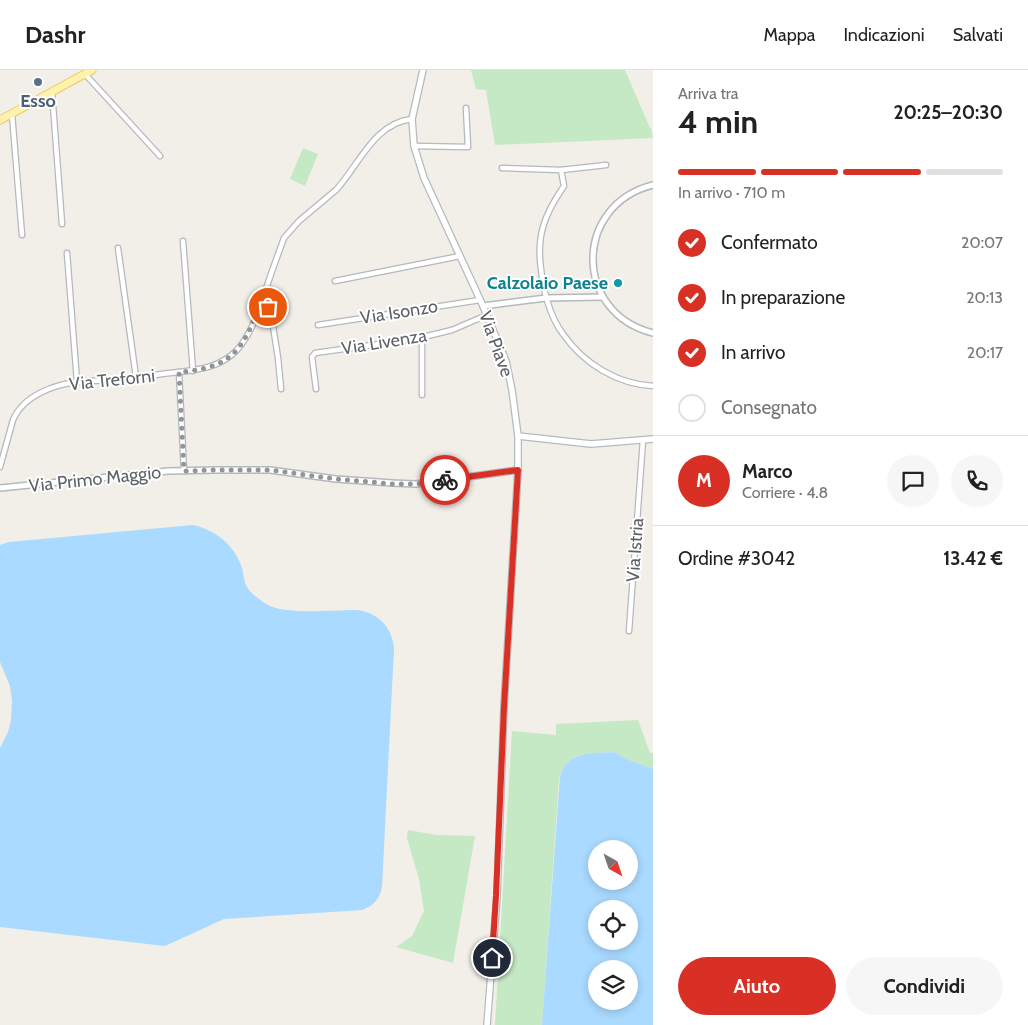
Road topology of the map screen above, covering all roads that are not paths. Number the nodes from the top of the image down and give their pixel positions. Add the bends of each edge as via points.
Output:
1 (92, 70) edge
2 (422, 70) edge
3 (85, 74) junction
4 (52, 92) junction
5 (466, 108) dead end
6 (12, 114) junction
7 (412, 119) junction
8 (0, 120) edge
9 (414, 146) junction
10 (160, 156) dead end
11 (606, 165) dead end
12 (502, 168) dead end
13 (561, 170) junction
14 (653, 185) edge
15 (62, 224) dead end
16 (22, 235) dead end
17 (183, 241) dead end
18 (118, 248) dead end
19 (67, 253) dead end
20 (460, 256) junction
21 (335, 281) dead end
22 (603, 297) junction
23 (546, 298) junction
24 (480, 300) junction
25 (260, 304) junction
26 (483, 306) junction
27 (487, 316) junction
28 (318, 325) dead end
29 (653, 332) edge
30 (422, 338) junction
31 (194, 371) junction
32 (179, 372) junction
33 (136, 377) junction
34 (77, 382) junction
35 (653, 386) edge
36 (281, 389) dead end
37 (316, 389) dead end
38 (422, 395) dead end
39 (518, 436) junction
40 (653, 439) edge
41 (643, 440) junction
42 (0, 467) edge
43 (518, 470) junction
44 (184, 471) junction
45 (0, 488) edge
46 (629, 631) dead end
47 (487, 1025) edge

1 - 3 main road
2 - 7 main road, Via Piave
3 - 4 main road
3 - 10 street
4 - 6 main road
4 - 15 street
5 - 9 street via 468,147
6 - 8 main road
6 - 16 street
7 - 9 main road, Via Piave
7 - 25 street, Via Treforni via 394,124 376,138 342,184 291,228 284,238
9 - 20 main road, Via Piave via 424,178
11 - 13 street
12 - 13 street
13 - 23 street via 564,186 543,227 539,252
14 - 22 street via 627,195 614,206 597,233 593,266
17 - 31 street
18 - 33 street
19 - 34 street
20 - 21 street
20 - 24 main road, Via Piave
22 - 23 street
22 - 29 street via 620,317
23 - 26 street
23 - 35 street via 562,334 578,352 600,370 627,382
24 - 26 main road, Via Piave
24 - 28 street, Via Isonzo
25 - 31 street, Via Treforni via 250,331 237,349 220,364
25 - 36 street via 268,307 271,313
26 - 27 main road, Via Piave
27 - 30 street, Via Livenza
27 - 39 main road, Via Piave via 506,361
30 - 37 street, Via Livenza via 315,353 312,357
30 - 38 street
31 - 32 street, Via Treforni
32 - 33 street, Via Treforni
32 - 44 street
33 - 34 street, Via Treforni
34 - 42 street, Via Treforni via 39,394 19,408
39 - 41 main road via 591,444
39 - 43 main road, Via Piave
40 - 41 main road
41 - 46 street, Via Istria
43 - 44 street, Via Primo Maggio via 416,484 336,479 270,470
43 - 47 main road, Via Piave
44 - 45 street, Via Primo Maggio

